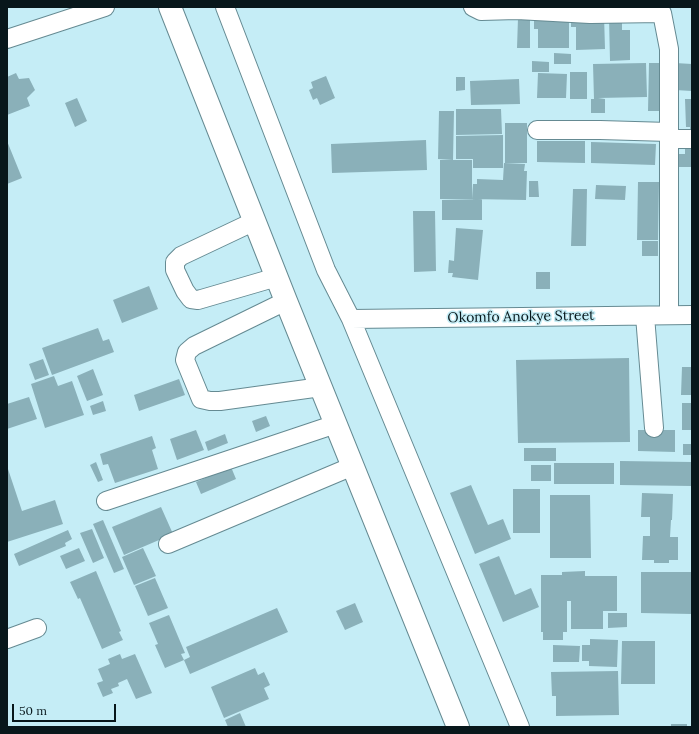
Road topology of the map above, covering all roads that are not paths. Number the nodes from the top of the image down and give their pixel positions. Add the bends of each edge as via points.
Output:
1 (105, 7) edge
2 (170, 7) edge
3 (225, 7) edge
4 (472, 7) edge
5 (661, 10) edge
6 (7, 39) edge
7 (537, 130) dead end
8 (669, 136) junction
9 (692, 139) edge
10 (254, 221) junction
11 (277, 277) junction
12 (286, 301) junction
13 (669, 315) junction
14 (692, 315) edge
15 (646, 316) junction
16 (351, 319) junction
17 (321, 388) junction
18 (336, 424) junction
19 (654, 428) dead end
20 (353, 466) junction
21 (106, 501) dead end
22 (168, 544) dead end
23 (37, 628) dead end
24 (7, 639) edge
25 (458, 727) edge
26 (520, 727) edge

1 - 6 street
2 - 10 main road
3 - 16 street via 326,270
4 - 5 street via 481,11 590,14
5 - 8 street via 669,49
7 - 8 street via 600,130
8 - 9 street
8 - 13 street
10 - 11 main road
10 - 11 street via 181,256 175,262 175,270 191,299 198,300
11 - 12 main road
12 - 17 main road
12 - 17 street via 194,346 187,352 185,360 201,399 210,401
13 - 14 street, Okomfo Anokye Street
13 - 15 street, Okomfo Anokye Street
15 - 16 street, Okomfo Anokye Street
15 - 19 street
16 - 26 street
17 - 18 main road
18 - 20 main road
18 - 21 street
20 - 22 street
20 - 25 main road
23 - 24 street

